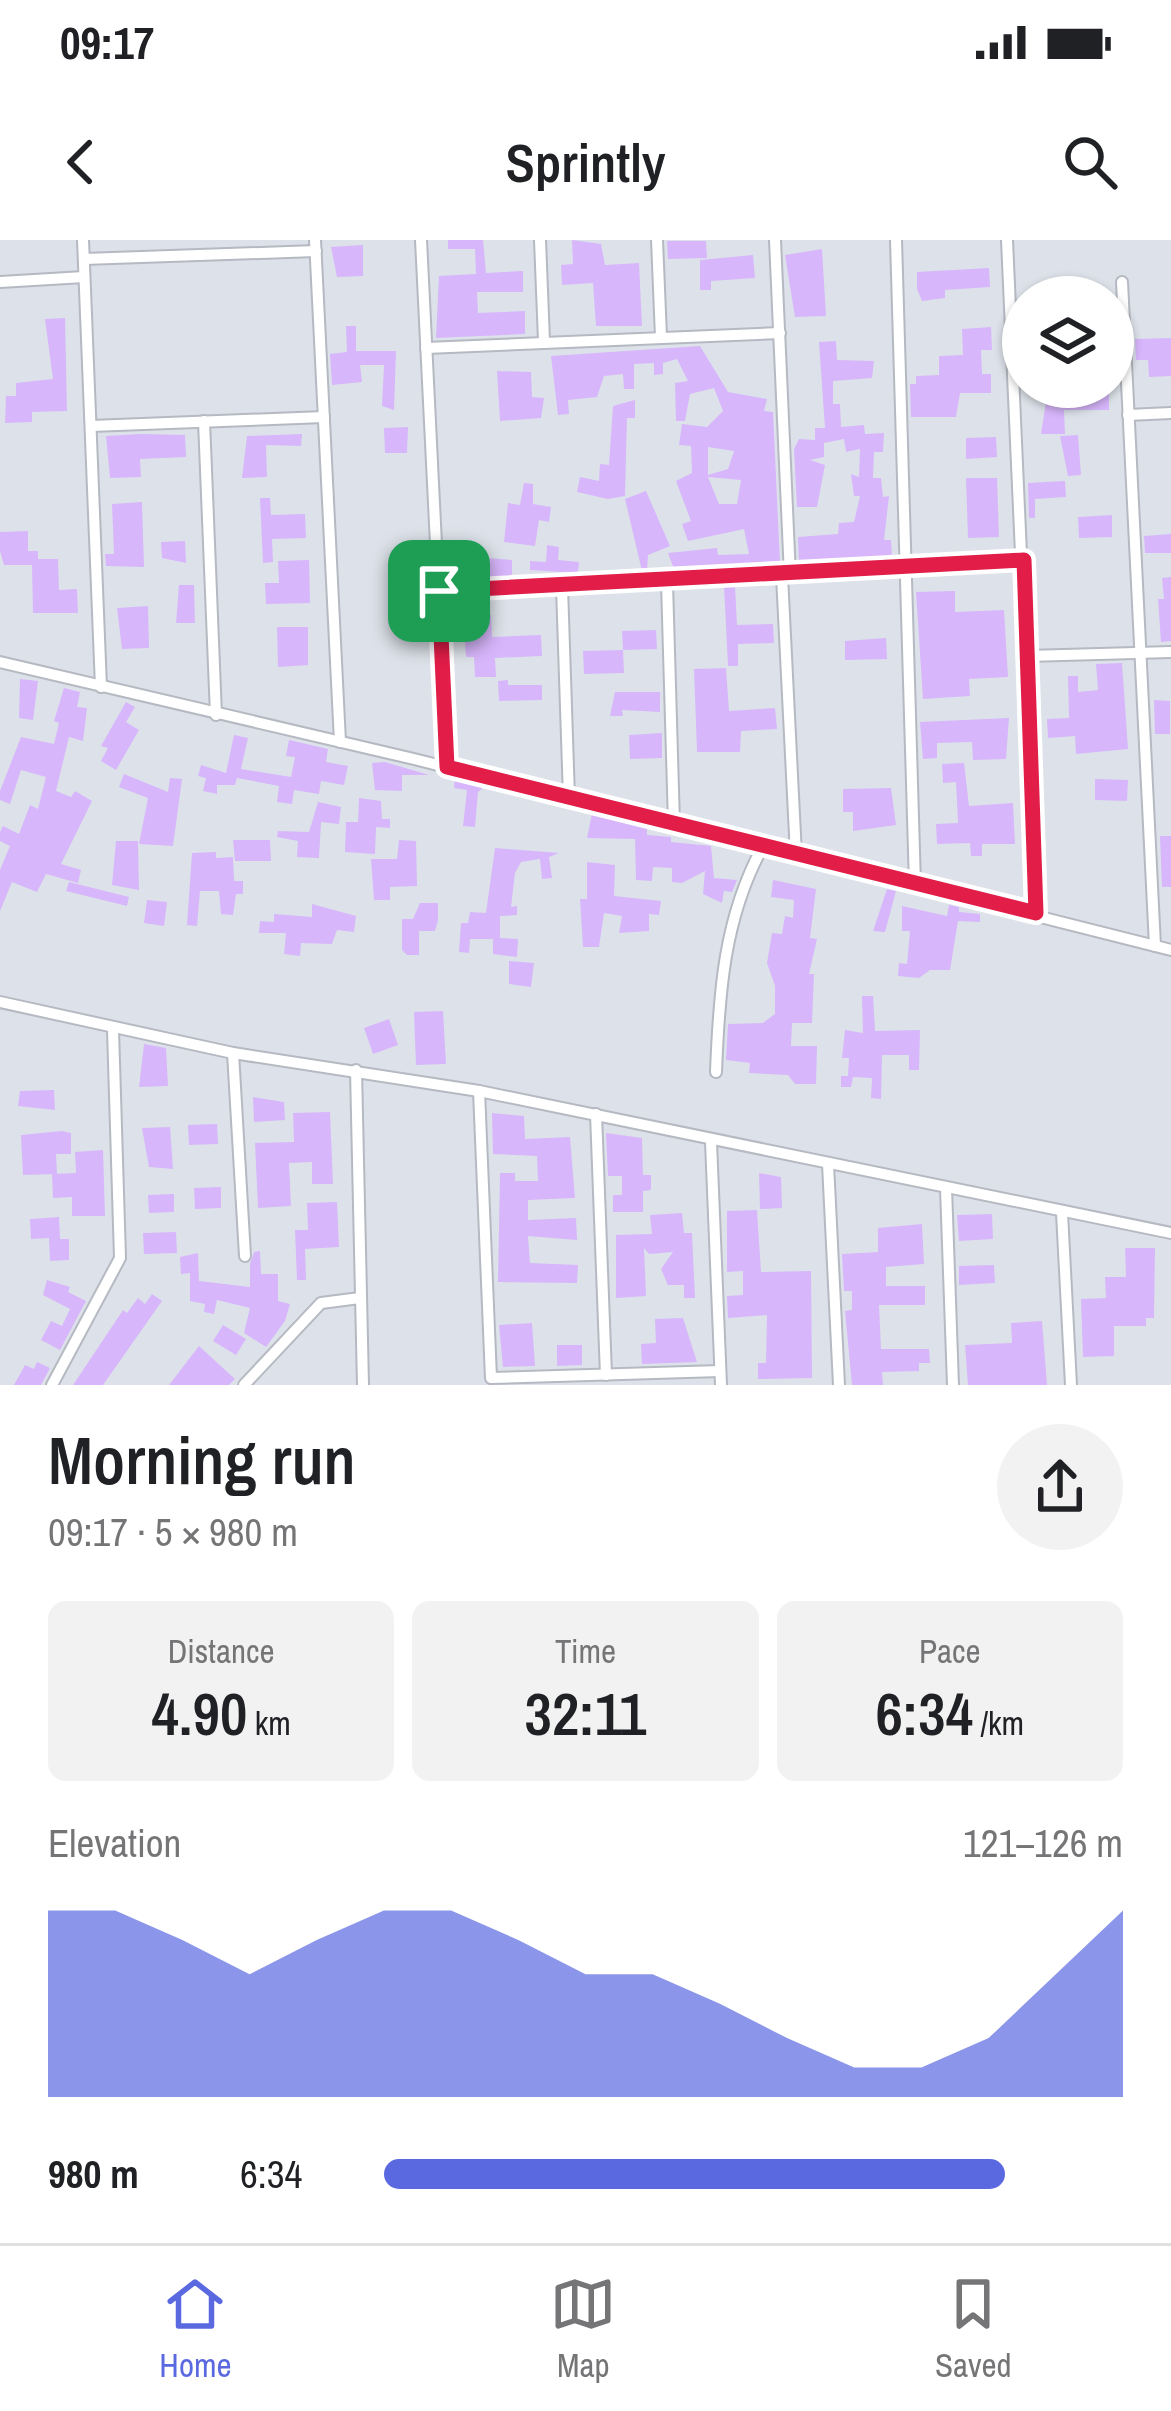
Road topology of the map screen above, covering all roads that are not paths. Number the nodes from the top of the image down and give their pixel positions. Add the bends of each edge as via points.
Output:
1 (83, 240) edge
2 (200, 240) edge
3 (421, 240) edge
4 (540, 240) edge
5 (658, 240) edge
6 (775, 240) edge
7 (896, 240) edge
8 (1007, 240) edge
9 (315, 245) edge
10 (200, 255) junction
11 (84, 259) junction
12 (83, 278) junction
13 (0, 282) edge
14 (780, 333) junction
15 (661, 337) junction
16 (544, 341) junction
17 (426, 348) junction
18 (1129, 408) edge
19 (1171, 413) edge
20 (1129, 415) junction
21 (324, 417) junction
22 (204, 421) junction
23 (91, 426) junction
24 (1024, 560) junction
25 (908, 570) junction
26 (786, 576) junction
27 (667, 583) junction
28 (562, 586) junction
29 (439, 591) junction
30 (1140, 652) junction
31 (1171, 652) edge
32 (1027, 656) junction
33 (0, 662) edge
34 (101, 687) junction
35 (216, 715) junction
36 (340, 742) junction
37 (447, 767) junction
38 (569, 798) junction
39 (674, 824) junction
40 (762, 848) junction
41 (796, 855) junction
42 (915, 885) junction
43 (1036, 913) junction
44 (1155, 946) junction
45 (1171, 950) edge
46 (0, 1002) edge
47 (113, 1030) junction
48 (233, 1054) junction
49 (356, 1070) junction
50 (716, 1072) dead end
51 (479, 1091) junction
52 (596, 1114) junction
53 (711, 1142) junction
54 (828, 1165) junction
55 (946, 1188) junction
56 (1062, 1213) junction
57 (1171, 1233) edge
58 (245, 1256) dead end
59 (360, 1298) junction
60 (720, 1371) junction
61 (606, 1375) junction
62 (52, 1385) edge
63 (244, 1385) edge
64 (363, 1385) edge
65 (721, 1385) edge
66 (839, 1385) edge
67 (953, 1385) edge
68 (1071, 1385) edge

1 - 11 street
2 - 10 street
3 - 17 street
4 - 16 street
5 - 15 street
6 - 14 street
7 - 25 street
8 - 24 street
9 - 10 street
9 - 21 street
10 - 11 street
11 - 12 street
12 - 13 street
12 - 23 street
14 - 15 street
14 - 26 street
15 - 16 street
16 - 17 street
17 - 29 street
18 - 20 street
19 - 20 street
20 - 30 street
21 - 22 street
21 - 36 street
22 - 23 street
22 - 35 street
23 - 34 street
24 - 25 street
24 - 32 street
25 - 26 street
25 - 42 street
26 - 27 street
26 - 41 street
27 - 28 street
27 - 39 street
28 - 29 street
28 - 38 street
29 - 37 street
30 - 31 street
30 - 32 street
30 - 44 street
32 - 43 street
33 - 34 street
34 - 35 street
35 - 36 street
36 - 37 street
37 - 38 street
38 - 39 street
39 - 40 street
40 - 41 street
40 - 50 street via 729,936
41 - 42 street
42 - 43 street
43 - 44 street
44 - 45 street
46 - 47 street
47 - 48 street
47 - 62 street via 120,1258
48 - 49 street
48 - 58 street
49 - 51 street
49 - 59 street
51 - 52 street
51 - 61 street via 491,1378
52 - 53 street
52 - 61 street
53 - 54 street
53 - 60 street
54 - 55 street
54 - 66 street
55 - 56 street
55 - 67 street
56 - 57 street
56 - 68 street
59 - 63 street via 321,1303
59 - 64 street
60 - 61 street
60 - 65 street

